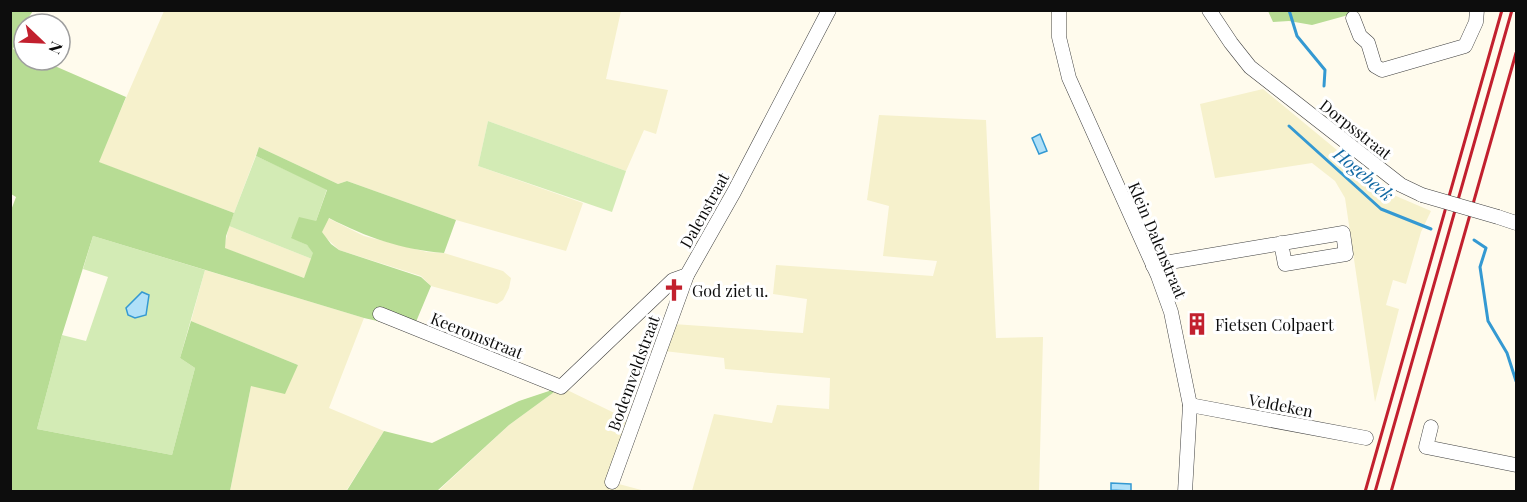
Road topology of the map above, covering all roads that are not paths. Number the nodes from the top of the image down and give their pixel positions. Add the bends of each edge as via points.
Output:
1 (829, 10) edge
2 (1059, 10) edge
3 (1209, 10) edge
4 (1477, 10) edge
5 (1353, 18) dead end
6 (1516, 223) edge
7 (1281, 243) dead end
8 (1153, 266) junction
9 (687, 275) junction
10 (381, 314) dead end
11 (561, 387) joint
12 (1190, 405) junction
13 (1431, 427) dead end
14 (1366, 438) dead end
15 (1516, 465) edge
16 (612, 482) dead end
17 (1185, 492) edge

1 - 9 street, Dalenstraat
2 - 8 street, Klein Dalenstraat via 1059,37 1069,78
3 - 6 street, Dorpsstraat, bridge via 1250,67 1401,186
4 - 5 street via 1465,46 1382,70 1375,66 1368,43 1360,36
7 - 8 street
8 - 12 street, Klein Dalenstraat via 1171,312
9 - 11 street, Dalenstraat via 673,280
9 - 16 street, Bodemveldstraat
10 - 11 street, Keeromstraat
12 - 14 street, Veldeken
12 - 17 street, Klein Dalenstraat
13 - 15 street via 1426,447

